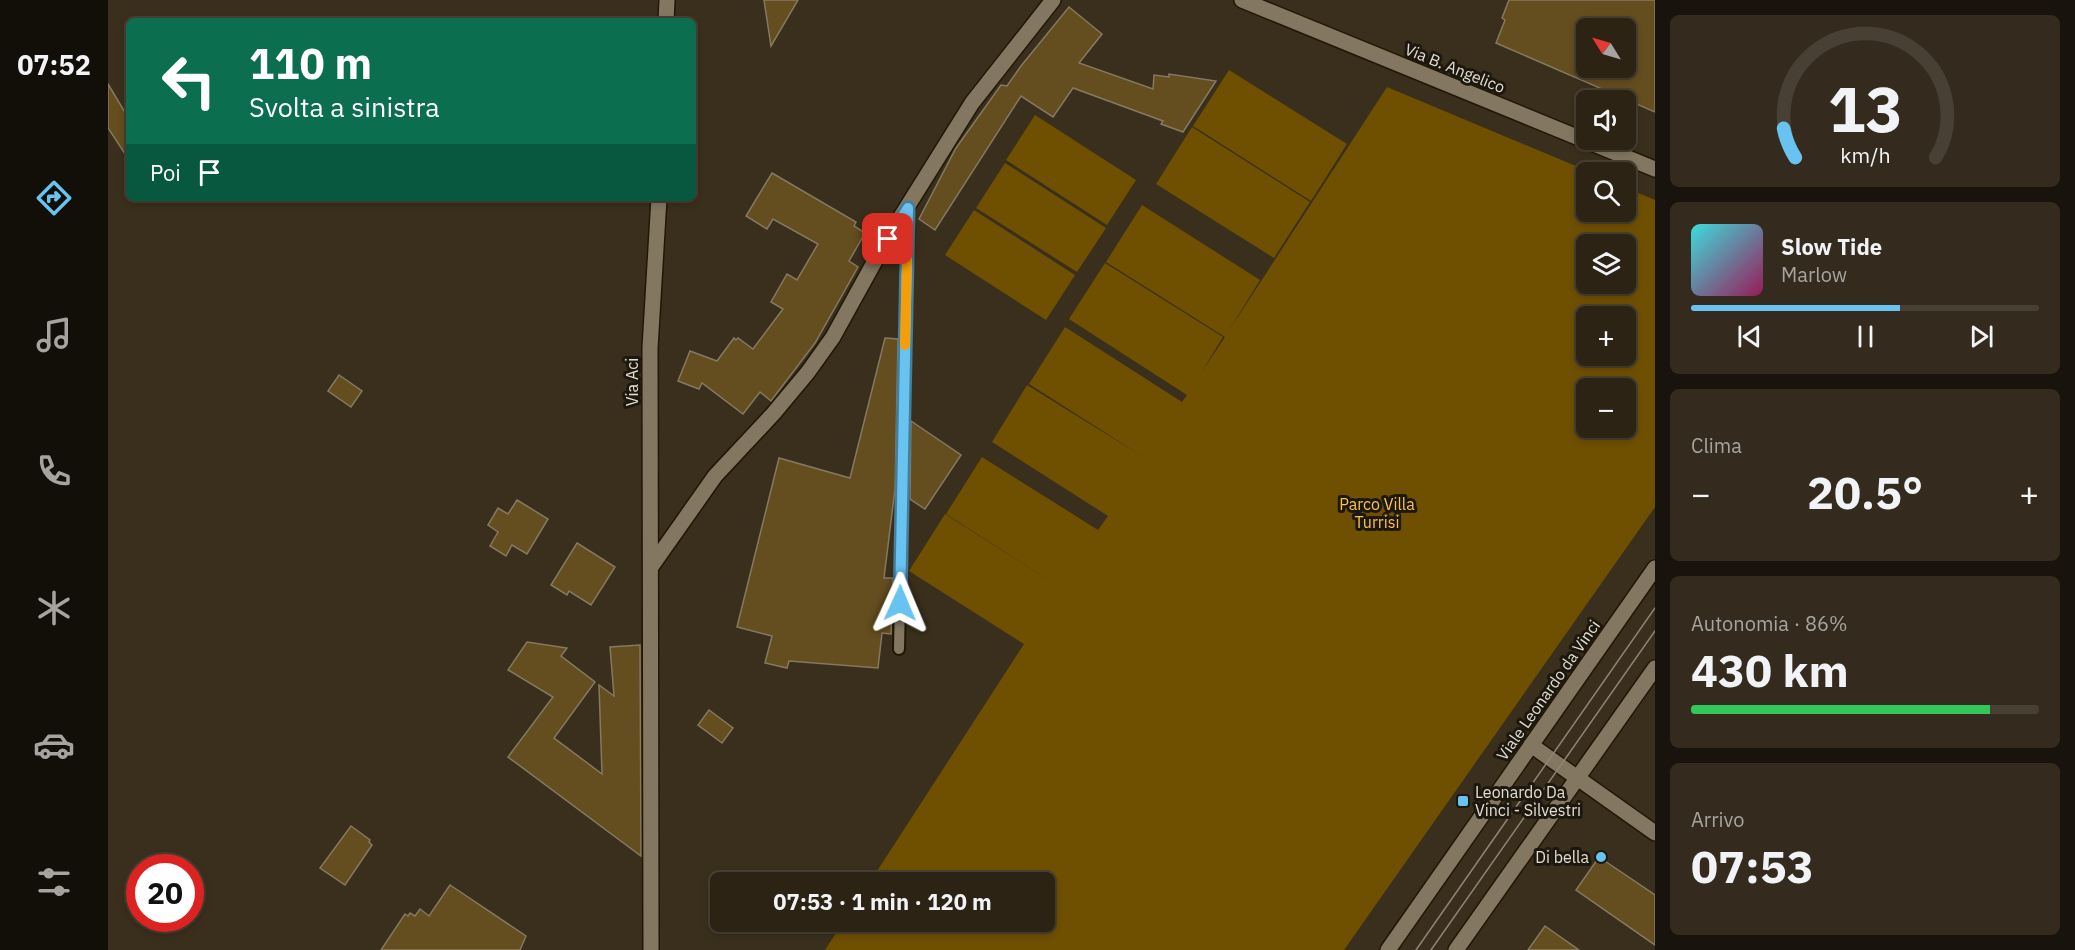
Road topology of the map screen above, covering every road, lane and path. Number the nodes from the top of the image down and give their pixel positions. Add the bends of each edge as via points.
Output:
1 (667, 0) edge
2 (1053, 0) edge
3 (1242, 0) edge
4 (666, 18) edge
5 (1655, 169) edge
6 (659, 201) edge
7 (908, 208) junction
8 (651, 567) junction
9 (1655, 568) edge
10 (899, 649) dead end
11 (1655, 668) edge
12 (1532, 745) junction
13 (1578, 778) junction
14 (1655, 833) edge
15 (651, 950) edge
16 (1388, 950) edge
17 (1456, 950) edge

1 - 4 street
2 - 7 street via 972,103
3 - 5 street, Via B. Angelico
6 - 8 street, Via Aci via 650,348
7 - 8 street via 833,337 808,372 715,476
7 - 10 lane
8 - 15 street, Via Aci
9 - 12 street, Viale Leonardo da Vinci
11 - 13 street
12 - 13 street
12 - 16 street, Viale Leonardo da Vinci
13 - 14 street
13 - 17 street

